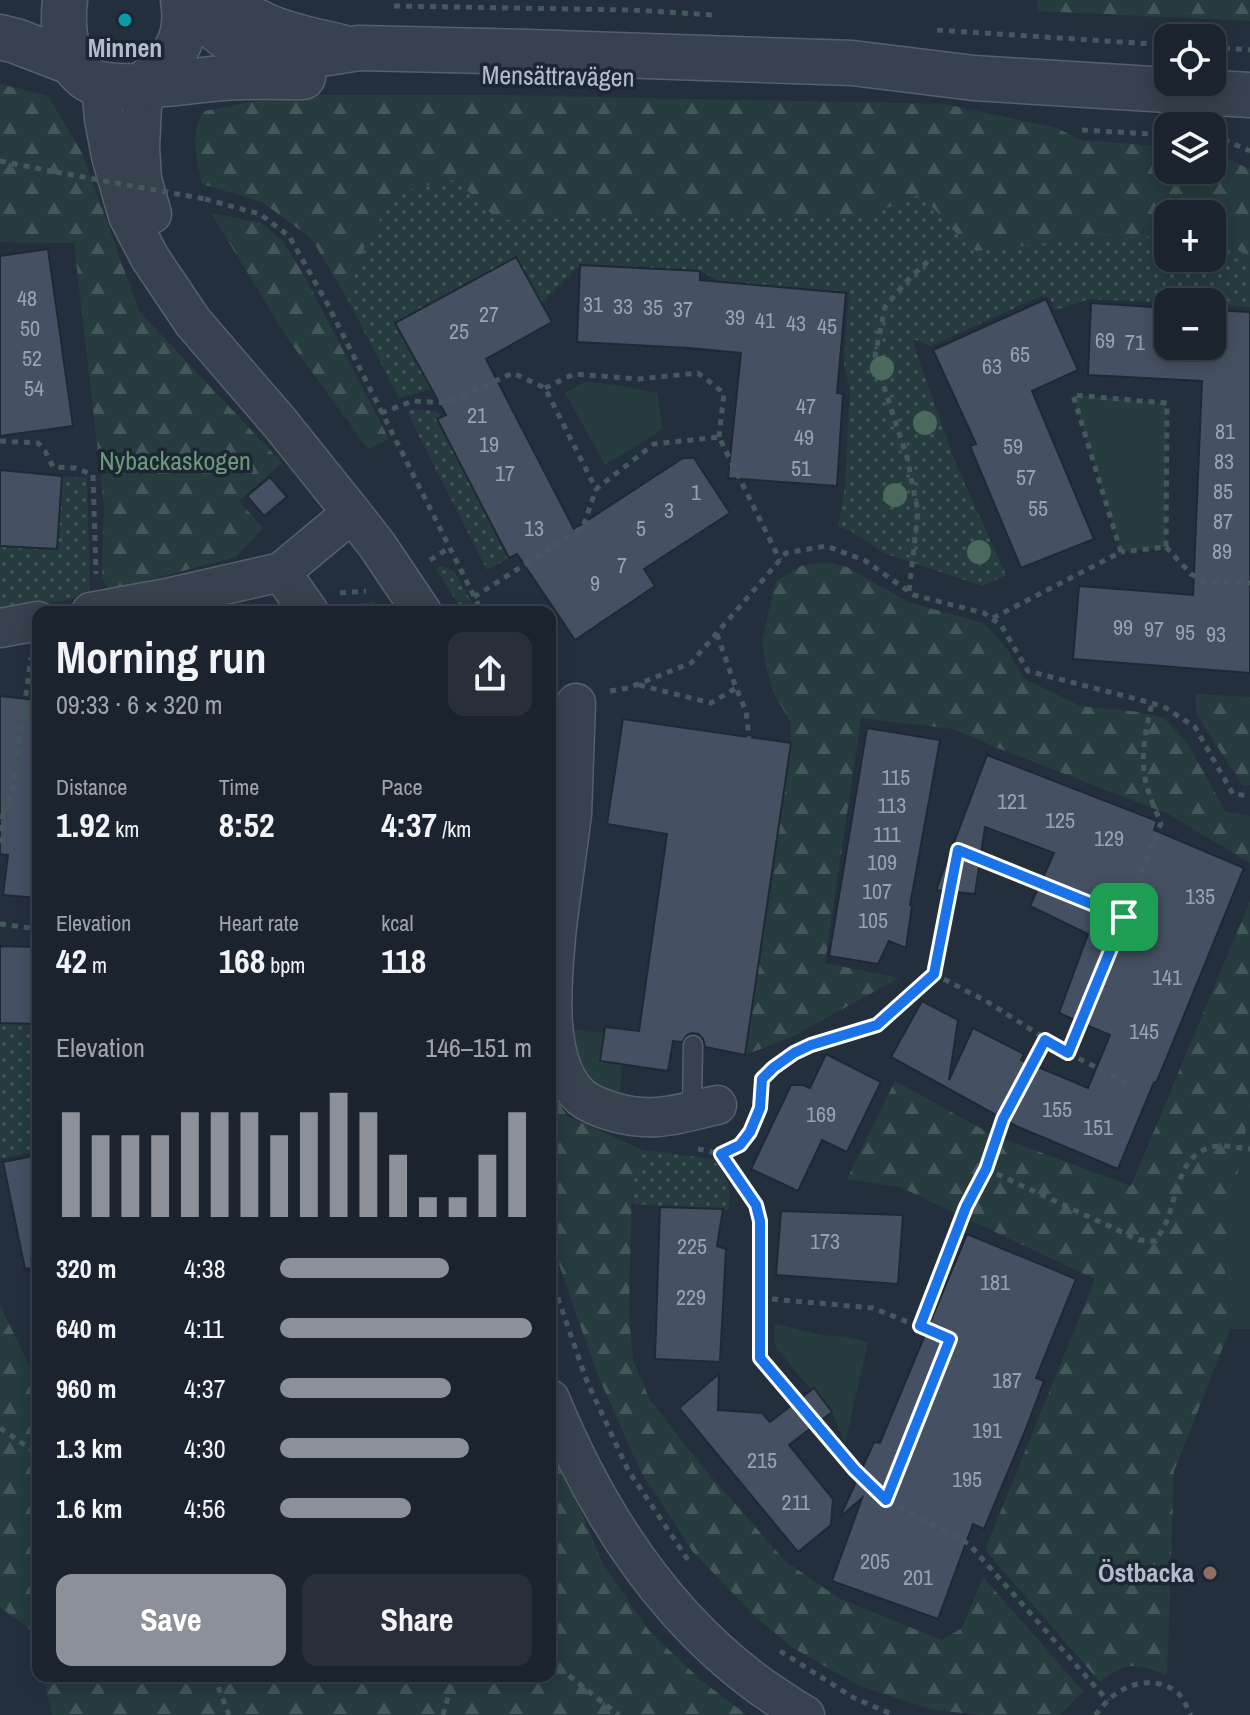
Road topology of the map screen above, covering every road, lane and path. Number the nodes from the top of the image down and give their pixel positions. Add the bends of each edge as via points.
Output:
1 (65, 0) edge
2 (232, 0) edge
3 (183, 2) edge
4 (0, 37) edge
5 (359, 48) junction
6 (1226, 48) edge
7 (1250, 50) edge
8 (106, 78) junction
9 (974, 78) junction
10 (1250, 95) edge
11 (1082, 130) dead end
12 (1154, 134) edge
13 (1226, 141) edge
14 (1250, 151) edge
15 (0, 161) edge
16 (169, 185) dead end
17 (171, 199) dead end
18 (928, 261) dead end
19 (545, 388) junction
20 (381, 413) junction
21 (719, 437) junction
22 (0, 441) edge
23 (596, 489) junction
24 (352, 513) junction
25 (1166, 547) junction
26 (449, 548) junction
27 (1121, 552) junction
28 (780, 560) junction
29 (426, 563) dead end
30 (281, 572) junction
31 (1250, 583) edge
32 (909, 591) junction
33 (474, 597) junction
34 (100, 606) edge
35 (126, 606) edge
36 (305, 606) edge
37 (418, 606) edge
38 (479, 606) edge
39 (993, 618) junction
40 (0, 628) edge
41 (32, 633) edge
42 (717, 634) junction
43 (32, 655) edge
44 (637, 685) junction
45 (736, 688) junction
46 (587, 698) joint
47 (1152, 703) junction
48 (749, 738) dead end
49 (1250, 796) edge
50 (2, 812) edge
51 (0, 843) edge
52 (556, 914) edge
53 (1124, 917) junction
54 (0, 924) edge
55 (32, 928) edge
56 (934, 974) junction
57 (556, 1038) edge
58 (1045, 1040) junction
59 (693, 1045) dead end
60 (1068, 1053) junction
61 (1129, 1084) dead end
62 (705, 1108) joint
63 (1250, 1149) edge
64 (986, 1169) junction
65 (556, 1292) edge
66 (760, 1298) junction
67 (920, 1326) junction
68 (556, 1412) edge
69 (0, 1428) edge
70 (32, 1450) edge
71 (886, 1500) junction
72 (697, 1572) dead end
73 (768, 1643) dead end
74 (556, 1666) edge
75 (216, 1682) edge
76 (452, 1682) edge
77 (1108, 1701) junction
78 (229, 1715) edge
79 (443, 1715) edge
80 (619, 1715) edge
81 (805, 1715) edge
82 (894, 1715) edge
83 (1095, 1715) edge
84 (1191, 1715) edge

1 - 8 street via 65,36
2 - 5 street via 276,28
3 - 5 street, Mensättravägen via 233,42 274,53 315,55
3 - 8 street via 182,39 167,63
4 - 8 street, Mensättravägen
5 - 9 street, Mensättravägen via 852,63
6 - 7 path
8 - 9 street, Mensättravägen
8 - 24 street via 140,147 142,179 160,239 233,368
9 - 10 street, Mensättravägen
11 - 12 path
13 - 14 path
15 - 20 path, bridge via 260,214 289,236
16 - 17 path
18 - 32 path via 885,307 875,356 907,457 918,512
19 - 20 path via 513,373 446,403 413,401
19 - 21 path via 574,374 639,379 698,373 724,393
19 - 23 path
20 - 26 path
21 - 23 path via 654,444
21 - 28 path
22 - 34 path via 38,443 53,467 93,475
23 - 33 path via 583,527
24 - 30 street
24 - 37 street
25 - 27 path
25 - 27 path via 1167,403 1073,395
25 - 31 path via 1204,582
26 - 29 path
26 - 33 path
27 - 39 path
28 - 32 path via 786,553 826,546 864,560
28 - 42 path
30 - 35 street
30 - 36 street
32 - 39 path
33 - 38 path
39 - 47 path via 1028,671
40 - 41 street
42 - 44 path via 691,663
42 - 45 path
43 - 50 path via 13,790
44 - 45 path via 711,703
44 - 46 path
45 - 48 path
46 - 52 street
47 - 49 path via 1195,727 1233,794
47 - 53 path via 1143,773 1161,823
50 - 51 path
53 - 56 path via 958,850
53 - 60 path
54 - 55 path
56 - 58 path
56 - 66 path via 877,1025 811,1045 773,1068 762,1079 760,1108 750,1132 740,1145 721,1154 756,1205
57 - 62 street via 568,1081 582,1098 604,1110 658,1117
58 - 60 path
58 - 64 path via 1003,1119
59 - 62 lane
60 - 61 path
63 - 64 path via 1212,1147 1196,1154 1178,1181 1156,1241 1139,1240
64 - 67 path
65 - 72 path via 586,1379 628,1470
66 - 67 path via 873,1308
66 - 71 path via 760,1358
67 - 71 path via 950,1339
68 - 81 street via 646,1575 741,1672
69 - 70 path
71 - 77 path via 969,1544
73 - 82 path via 854,1698
74 - 80 path
75 - 78 path
76 - 79 path
77 - 83 path
77 - 84 path via 1145,1681 1180,1695

